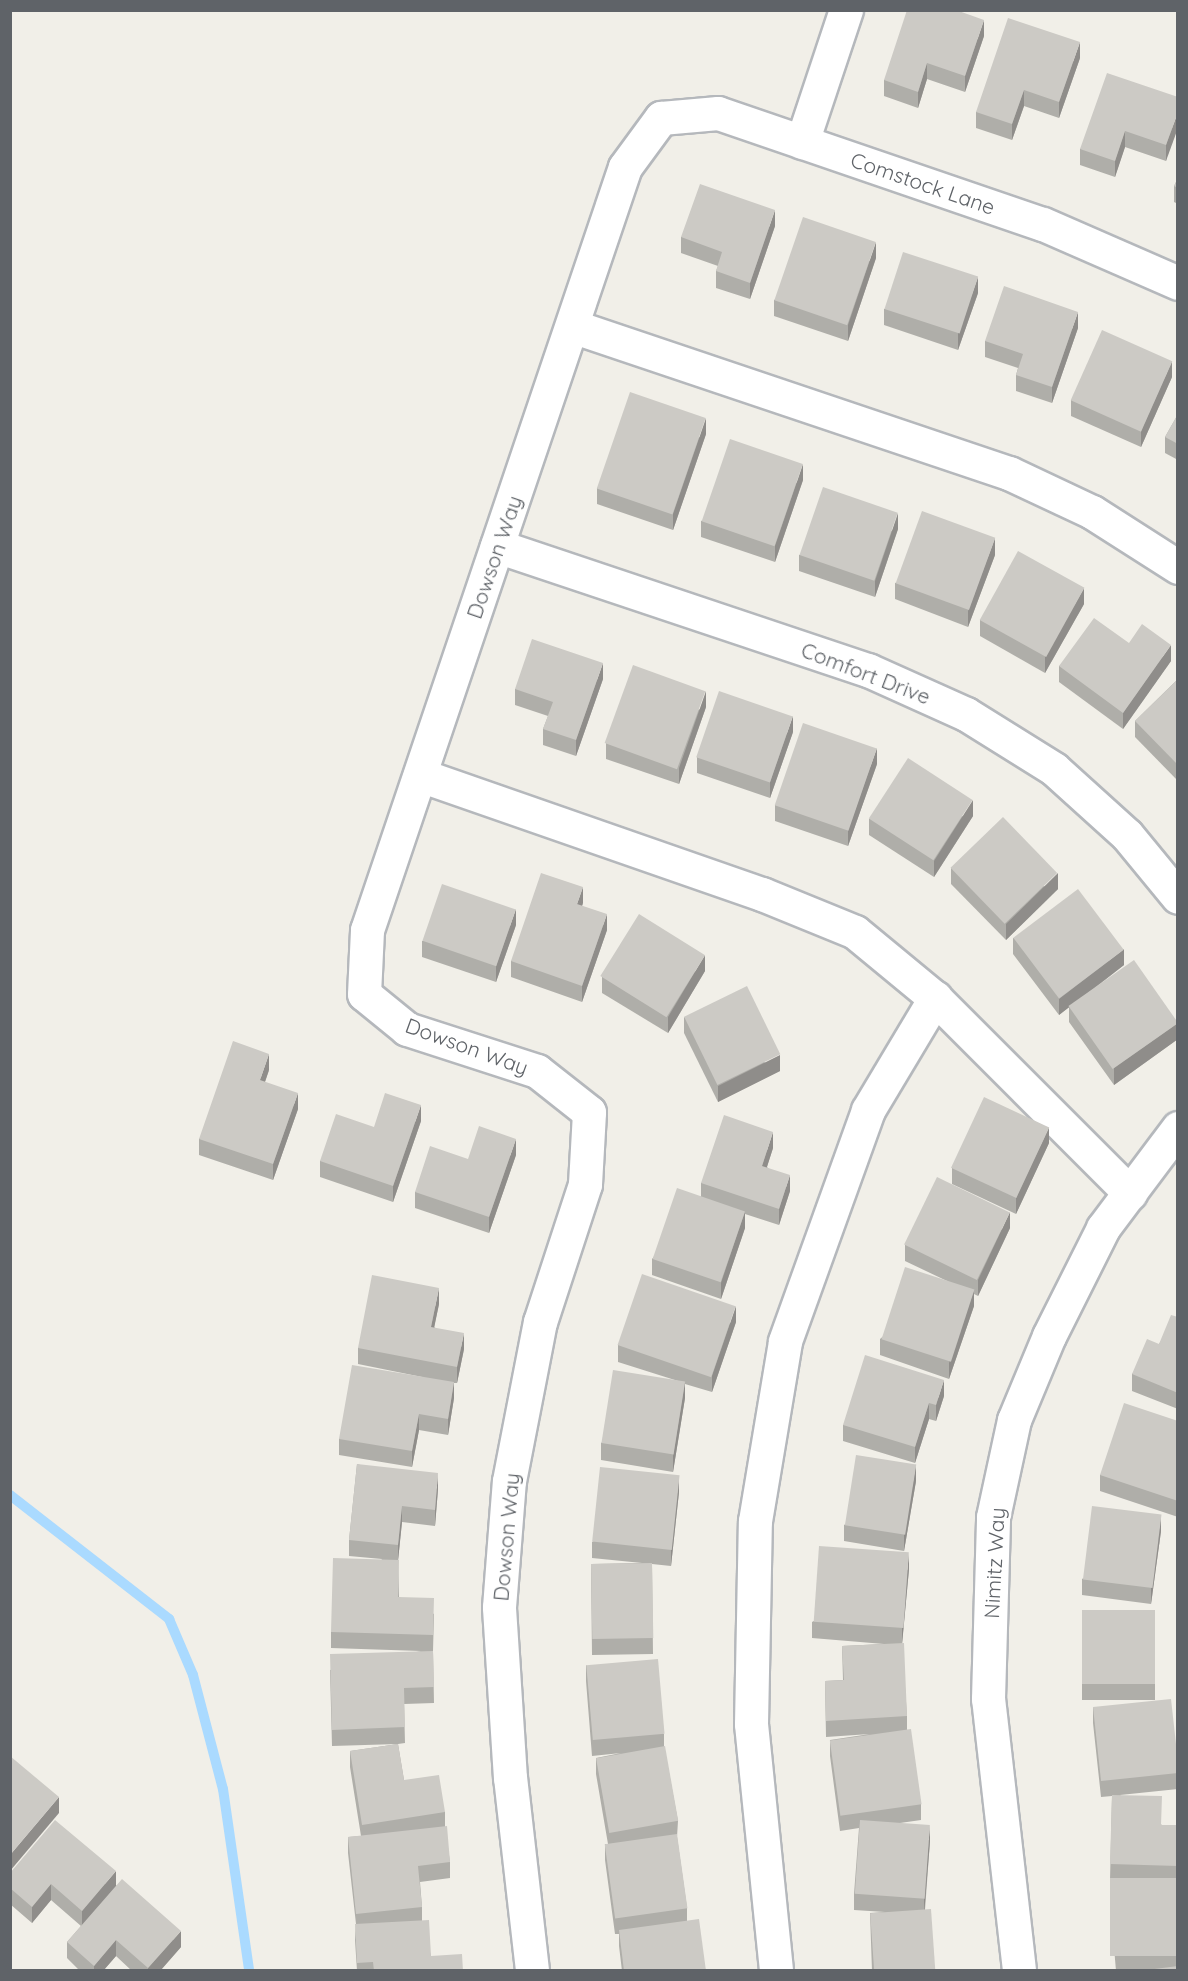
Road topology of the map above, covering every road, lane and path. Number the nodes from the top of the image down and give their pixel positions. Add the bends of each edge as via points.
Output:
1 (846, 10) edge
2 (660, 118) joint
3 (801, 142) junction
4 (1178, 283) edge
5 (572, 326) junction
6 (497, 546) junction
7 (1178, 567) edge
8 (420, 774) junction
9 (1178, 897) edge
10 (935, 998) junction
11 (1175, 1135) edge
12 (1130, 1193) junction
13 (532, 1971) edge
14 (776, 1971) edge
15 (1020, 1971) edge

1 - 3 street
2 - 3 street, Comstock Lane via 718,113
2 - 5 street, Dowson Way via 625,167
3 - 4 street, Comstock Lane via 1043,224
5 - 6 street, Dowson Way
5 - 7 street via 1009,473 1092,512
6 - 8 street, Dowson Way
6 - 9 street, Comfort Drive via 868,670 966,714 1054,769 1127,835
8 - 10 street via 762,894 855,932
8 - 13 street, Dowson Way via 367,930 364,994 407,1029 537,1071 589,1112 585,1184 540,1322 509,1481 499,1607 510,1778
10 - 12 street
10 - 14 street via 868,1110 785,1341 755,1521 751,1724
11 - 12 street, Nimitz Way
12 - 15 street, Nimitz Way via 1103,1228 1049,1336 1014,1420 993,1517 988,1699

